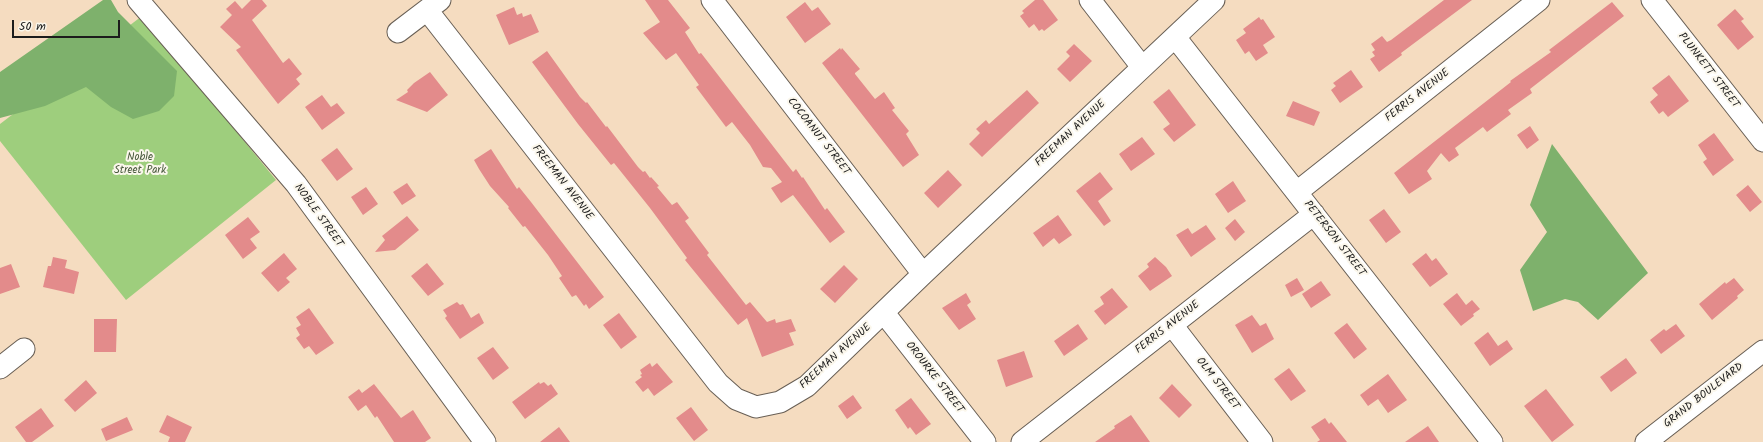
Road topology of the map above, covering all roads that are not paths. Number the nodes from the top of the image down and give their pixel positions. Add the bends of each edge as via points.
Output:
1 (138, 0) edge
2 (712, 0) edge
3 (1090, 0) edge
4 (1214, 0) edge
5 (1539, 0) edge
6 (1652, 0) edge
7 (434, 5) edge
8 (398, 32) dead end
9 (1175, 37) junction
10 (1142, 67) junction
11 (1763, 141) edge
12 (1297, 192) junction
13 (1314, 214) junction
14 (923, 274) junction
15 (884, 313) junction
16 (1172, 326) junction
17 (24, 349) dead end
18 (1763, 350) edge
19 (0, 368) edge
20 (981, 441) edge
21 (485, 442) edge
22 (1022, 442) edge
23 (1262, 442) edge
24 (1492, 442) edge
25 (1646, 442) edge

1 - 21 street, NOBLE STREET via 296,184
2 - 14 street, COCOANUT STREET
3 - 10 street
4 - 9 street, FREEMAN AVENUE
5 - 12 street, FERRIS AVENUE
6 - 11 street, PLUNKETT STREET
7 - 8 street
7 - 15 street, FREEMAN AVENUE via 677,332 718,383 736,399 756,407 780,402 806,386
9 - 10 street, FREEMAN AVENUE
9 - 12 street, PETERSON STREET
10 - 14 street, FREEMAN AVENUE
12 - 13 street, PETERSON STREET
13 - 16 street, FERRIS AVENUE
13 - 24 street, PETERSON STREET
14 - 15 street, FREEMAN AVENUE
15 - 20 street, OROURKE STREET
16 - 22 street, FERRIS AVENUE
16 - 23 street, OLM STREET
17 - 19 street
18 - 25 street, GRAND BOULEVARD

